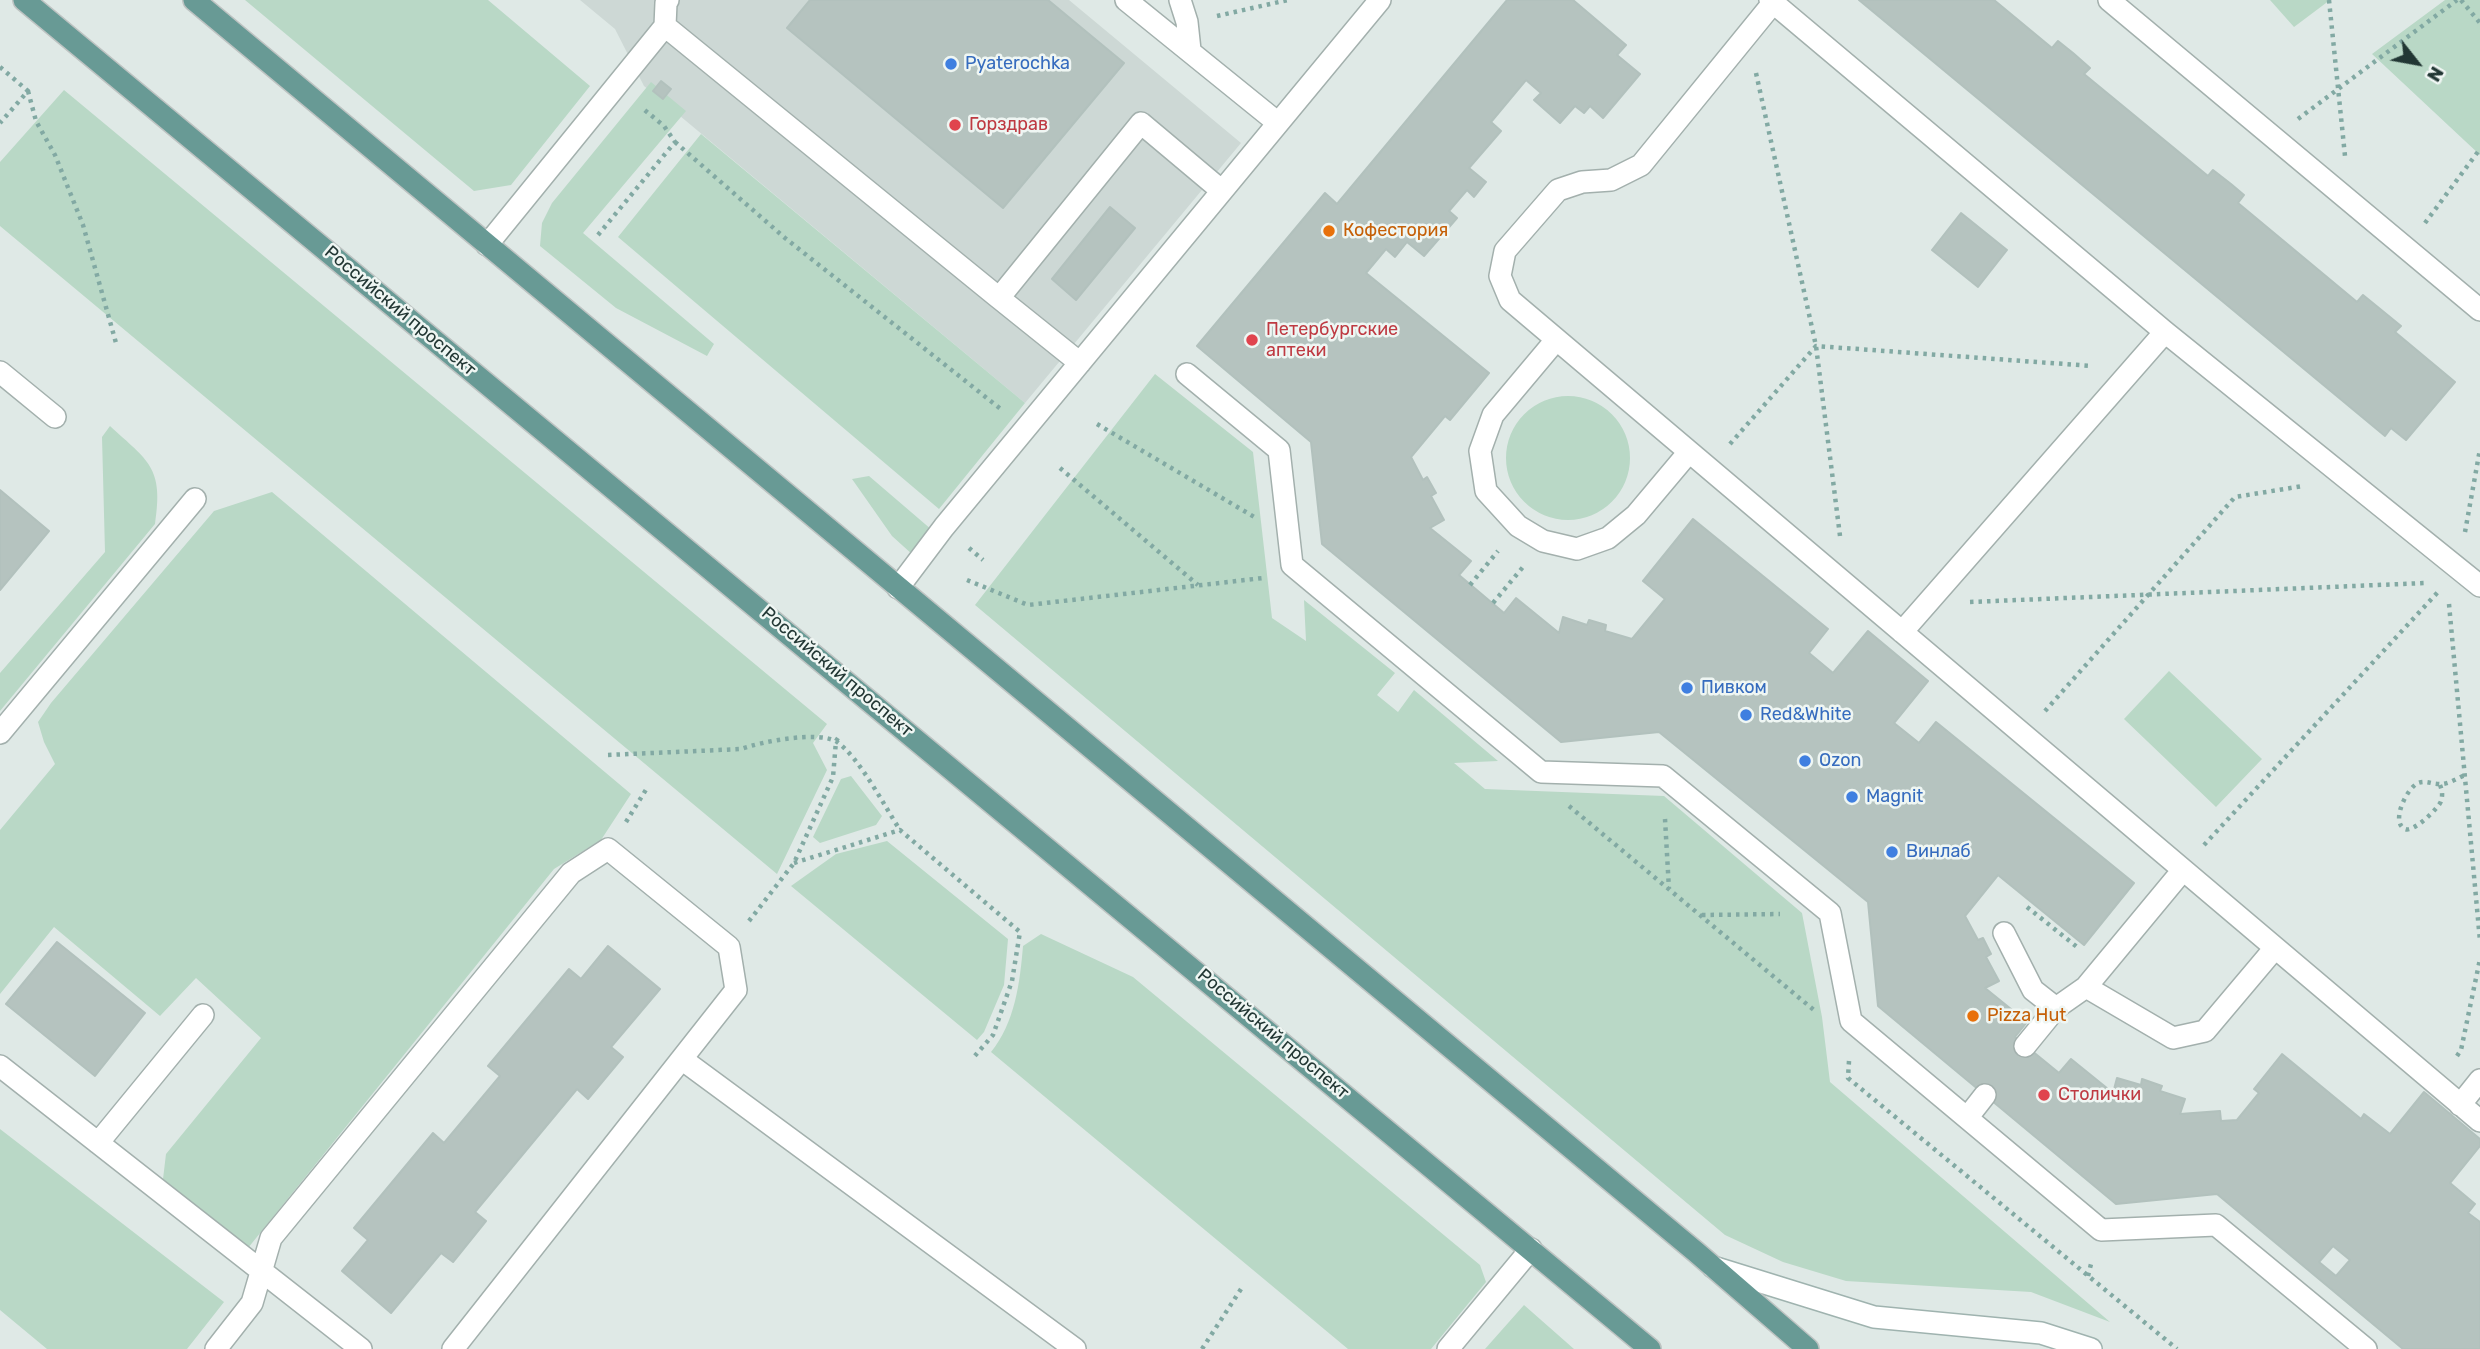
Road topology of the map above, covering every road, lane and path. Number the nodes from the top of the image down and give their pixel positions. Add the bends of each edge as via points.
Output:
1 (24, 0) edge
2 (194, 0) edge
3 (1126, 0) edge
4 (1180, 0) edge
5 (1288, 0) edge
6 (1380, 0) edge
7 (2109, 0) edge
8 (2329, 0) edge
9 (2459, 0) edge
10 (665, 1) edge
11 (1772, 1) edge
12 (1187, 22) junction
13 (2480, 23) edge
14 (665, 26) junction
15 (1748, 34) junction
16 (1190, 50) junction
17 (0, 67) edge
18 (2340, 87) junction
19 (28, 91) junction
20 (640, 106) dead end
21 (0, 123) edge
22 (1279, 123) junction
23 (2273, 138) junction
24 (675, 142) junction
25 (2480, 149) edge
26 (1222, 191) junction
27 (2350, 203) junction
28 (598, 235) dead end
29 (487, 244) junction
30 (2405, 249) junction
31 (999, 298) junction
32 (2480, 310) edge
33 (2165, 332) junction
34 (1556, 340) junction
35 (116, 343) dead end
36 (1816, 345) junction
37 (1080, 363) junction
38 (2134, 369) junction
39 (0, 372) edge
40 (1187, 374) dead end
41 (55, 417) dead end
42 (1097, 424) dead end
43 (1026, 429) junction
44 (2480, 449) edge
45 (1689, 452) junction
46 (1060, 468) dead end
47 (1709, 469) junction
48 (2346, 478) junction
49 (195, 499) dead end
50 (1287, 522) junction
51 (1518, 526) junction
52 (1543, 541) junction
53 (1292, 565) junction
54 (2453, 575) junction
55 (967, 580) dead end
56 (1470, 585) dead end
57 (1847, 585) junction
58 (1199, 586) junction
59 (2480, 586) edge
60 (898, 588) junction
61 (2147, 594) junction
62 (1493, 603) dead end
63 (1927, 604) junction
64 (1902, 632) junction
65 (0, 733) edge
66 (840, 734) dead end
67 (2023, 735) junction
68 (836, 741) junction
69 (608, 755) dead end
70 (1541, 772) junction
71 (2465, 775) junction
72 (1663, 776) junction
73 (2440, 785) junction
74 (648, 788) dead end
75 (900, 831) junction
76 (608, 849) junction
77 (794, 863) junction
78 (2183, 870) junction
79 (1670, 889) junction
80 (1830, 913) junction
81 (1701, 915) junction
82 (2004, 933) joint
83 (2480, 941) edge
84 (729, 947) junction
85 (2275, 948) junction
86 (2480, 959) edge
87 (2103, 968) junction
88 (2086, 987) junction
89 (2056, 1009) junction
90 (203, 1015) dead end
91 (1822, 1017) dead end
92 (1851, 1021) junction
93 (2025, 1046) dead end
94 (973, 1058) dead end
95 (683, 1060) junction
96 (0, 1066) edge
97 (2480, 1080) edge
98 (2438, 1086) junction
99 (1985, 1095) dead end
100 (2460, 1105) junction
101 (1967, 1118) junction
102 (2480, 1121) edge
103 (98, 1143) junction
104 (1531, 1249) junction
105 (1713, 1267) junction
106 (262, 1272) junction
107 (1243, 1286) dead end
108 (1649, 1348) edge
109 (216, 1349) edge
110 (360, 1349) edge
111 (453, 1349) edge
112 (1075, 1349) edge
113 (1202, 1349) edge
114 (1448, 1349) edge
115 (1808, 1349) edge
116 (2091, 1349) edge
117 (2177, 1349) edge
118 (2366, 1349) edge

1 - 104 main road, Российский проспект
2 - 29 main road
3 - 16 street
4 - 12 street
5 - 12 path
6 - 22 street
7 - 23 street
8 - 18 path
9 - 13 path
9 - 18 path
10 - 14 street
11 - 15 street
11 - 33 street
12 - 16 street
14 - 29 street
14 - 31 street
15 - 34 street via 1641,165 1611,180 1558,190 1505,251 1500,276 1510,300
15 - 36 path
16 - 22 street
17 - 19 path
18 - 23 path
18 - 27 path
19 - 21 path
19 - 35 path via 36,121 83,225
20 - 24 path
22 - 26 street
23 - 27 street
24 - 28 path
24 - 43 path via 785,238
25 - 30 path
26 - 31 street via 1141,123
26 - 37 street
27 - 30 street
29 - 60 main road
30 - 32 street
31 - 37 street
33 - 38 street
33 - 48 street
34 - 45 street
34 - 51 street via 1493,415 1479,451 1486,491
36 - 38 path
36 - 47 path
36 - 57 path
37 - 43 street
38 - 63 street
39 - 41 street
40 - 50 street via 1279,450
42 - 50 path via 1260,521
43 - 60 street
44 - 54 path
45 - 47 street
45 - 52 street via 1636,515 1608,538 1577,549
46 - 58 path
47 - 57 street
48 - 54 street
48 - 61 path via 2235,497
49 - 65 street
50 - 53 street
51 - 52 street
51 - 56 path
52 - 62 path
53 - 58 path via 1266,578
53 - 70 street
54 - 59 street
54 - 61 path
54 - 71 path
54 - 78 path
55 - 58 path via 1028,606
57 - 64 street
60 - 105 main road
61 - 63 path
61 - 67 path
63 - 64 street
64 - 67 street
66 - 68 path
67 - 78 street
68 - 69 path via 817,738 760,742 741,749
68 - 75 path
68 - 77 path via 833,777
70 - 72 street
70 - 79 path via 1551,791
71 - 73 path
71 - 83 path
72 - 79 path
72 - 80 street
73 - 73 path via 2421,782 2413,786 2399,820 2405,830 2418,826 2441,803
74 - 76 path
75 - 77 path
75 - 94 path via 1020,932 1012,981 993,1035
76 - 84 street
76 - 106 street via 571,873 271,1238
77 - 84 path
78 - 85 street
78 - 87 street
79 - 81 path
80 - 81 path
80 - 92 street
81 - 91 path
82 - 87 path via 2026,906
82 - 89 street via 2033,990
84 - 95 street via 736,990
85 - 88 street via 2205,1031 2173,1038
85 - 98 street
86 - 98 path via 2461,1049
87 - 88 street
88 - 89 street
89 - 93 street
90 - 103 street
92 - 101 street
92 - 117 path via 1848,1078
95 - 111 street
95 - 112 street
96 - 103 street
97 - 100 street
98 - 100 street
99 - 101 street
100 - 102 street
101 - 118 street via 2101,1230 2216,1225
103 - 106 street
104 - 108 main road, Российский проспект
104 - 114 street
105 - 115 main road
105 - 116 street via 1874,1317 2041,1333
106 - 109 street via 252,1303
106 - 110 street
107 - 113 path

